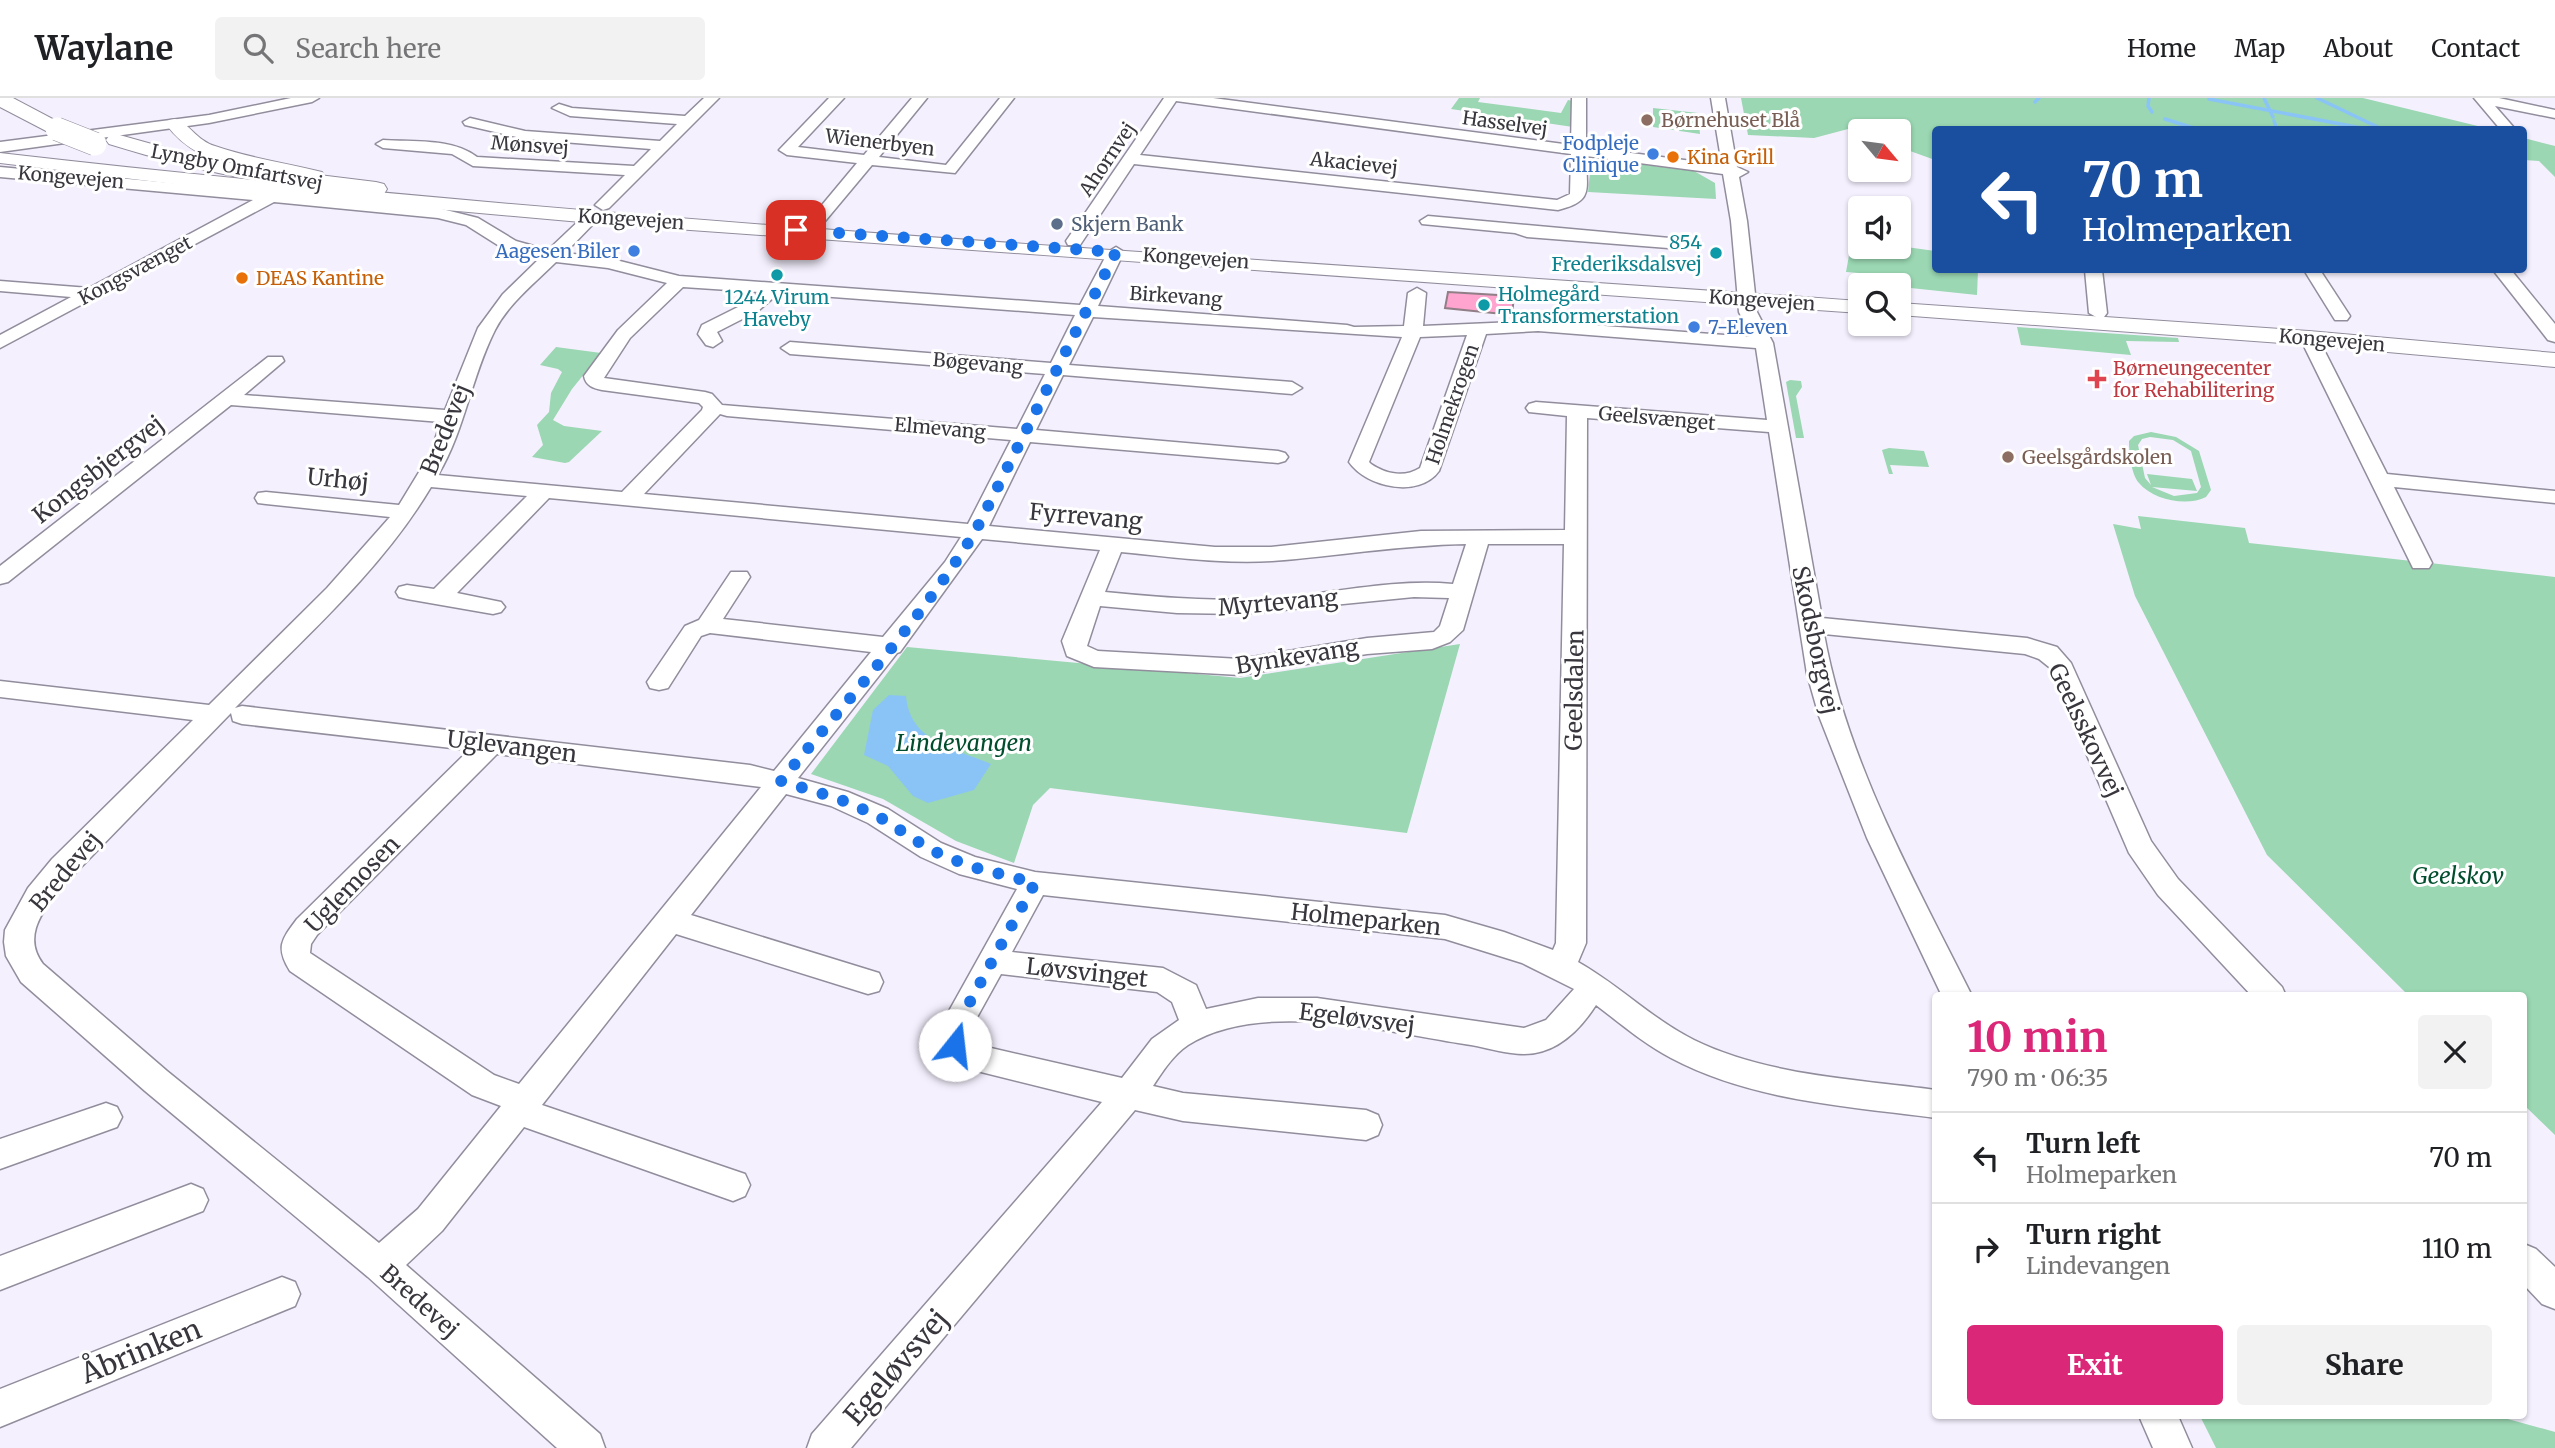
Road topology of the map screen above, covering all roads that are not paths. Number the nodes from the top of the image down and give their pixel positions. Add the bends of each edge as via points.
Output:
1 (23, 98) edge
2 (312, 98) edge
3 (712, 98) edge
4 (837, 98) edge
5 (920, 98) edge
6 (1007, 98) edge
7 (1171, 98) edge
8 (1181, 98) edge
9 (1579, 98) edge
10 (1718, 98) edge
11 (1727, 98) edge
12 (0, 99) edge
13 (2482, 99) edge
14 (559, 108) dead end
15 (2555, 114) edge
16 (689, 121) junction
17 (470, 122) dead end
18 (175, 124) junction
19 (2506, 126) edge
20 (68, 128) junction
21 (106, 142) junction
22 (383, 144) dead end
23 (664, 146) junction
24 (0, 147) edge
25 (1578, 152) junction
26 (0, 158) edge
27 (1130, 159) junction
28 (867, 161) junction
29 (0, 172) edge
30 (637, 172) junction
31 (1735, 172) junction
32 (376, 189) junction
33 (276, 194) junction
34 (1574, 200) junction
35 (598, 211) junction
36 (1428, 220) dead end
37 (815, 223) junction
38 (1589, 224) junction
39 (1074, 241) junction
40 (1681, 244) dead end
41 (1116, 252) junction
42 (551, 256) junction
43 (2093, 273) edge
44 (2314, 273) edge
45 (2504, 273) edge
46 (678, 281) junction
47 (0, 286) edge
48 (775, 288) junction
49 (832, 292) joint
50 (89, 293) junction
51 (1417, 293) dead end
52 (1755, 294) junction
53 (1848, 298) edge
54 (1911, 303) edge
55 (1911, 303) edge
56 (1848, 306) edge
57 (1086, 311) junction
58 (2098, 313) junction
59 (2341, 316) dead end
60 (1479, 327) junction
61 (1354, 330) joint
62 (1413, 332) junction
63 (2555, 336) edge
64 (2309, 338) junction
65 (713, 341) dead end
66 (0, 342) edge
67 (1764, 343) junction
68 (2555, 345) edge
69 (790, 348) dead end
70 (2555, 360) edge
71 (275, 361) dead end
72 (1056, 369) junction
73 (1293, 388) dead end
74 (226, 399) junction
75 (1536, 408) dead end
76 (726, 410) dead end
77 (1577, 411) junction
78 (454, 416) junction
79 (1777, 427) junction
80 (1024, 435) junction
81 (1278, 457) dead end
82 (2379, 479) junction
83 (426, 480) junction
84 (543, 492) junction
85 (266, 498) dead end
86 (2555, 498) edge
87 (627, 499) junction
88 (405, 512) junction
89 (975, 532) junction
90 (1479, 537) junction
91 (1576, 537) junction
92 (1113, 545) junction
93 (2421, 563) dead end
94 (0, 577) edge
95 (739, 577) dead end
96 (407, 592) dead end
97 (1464, 592) junction
98 (439, 597) junction
99 (1092, 598) junction
100 (493, 607) dead end
101 (707, 625) junction
102 (1810, 625) junction
103 (892, 646) junction
104 (659, 682) dead end
105 (0, 689) edge
106 (214, 714) junction
107 (242, 715) dead end
108 (492, 743) junction
109 (781, 781) junction
110 (1035, 883) junction
111 (669, 920) junction
112 (9, 941) edge
113 (993, 960) junction
114 (1561, 967) junction
115 (868, 982) dead end
116 (1592, 986) junction
117 (1955, 992) edge
118 (2267, 992) edge
119 (1196, 1026) junction
120 (1129, 1094) junction
121 (1932, 1103) edge
122 (519, 1105) junction
123 (106, 1117) dead end
124 (1366, 1125) dead end
125 (0, 1154) edge
126 (733, 1185) dead end
127 (191, 1200) dead end
128 (2527, 1264) edge
129 (380, 1265) junction
130 (0, 1273) edge
131 (2555, 1292) edge
132 (282, 1294) dead end
133 (0, 1408) edge
134 (2159, 1419) edge
135 (586, 1448) edge
136 (827, 1448) edge
137 (2173, 1448) edge

1 - 20 highway
2 - 18 street, Kongevejen
3 - 16 street
4 - 28 street, Wienerbyen via 787,150
5 - 28 street
6 - 28 street, Wienerbyen via 950,170
7 - 27 street, Ahornvej
8 - 25 street, Hasselvej
9 - 25 street
10 - 31 street
11 - 31 street
12 - 20 highway
13 - 15 street
13 - 19 street
14 - 16 street
16 - 23 street
17 - 23 street via 524,135
18 - 24 street, Kongevejen
18 - 32 main road, Kongevejen via 190,141 207,150
20 - 21 highway, bridge
21 - 32 highway, Lyngby Omfartsvej via 262,176
21 - 33 highway via 146,160
22 - 30 street, Mønsvej via 453,150 473,161
23 - 30 street
25 - 31 street, Hasselvej
25 - 34 street via 1578,195
26 - 33 main road
27 - 34 street, Akacievej via 1546,205
27 - 39 street, Ahornvej
28 - 37 street
29 - 33 street, Kongevejen
30 - 35 street
31 - 52 street
32 - 35 main road, Kongevejen
33 - 35 main road, Kongevejen
33 - 42 street, Kongevejen via 455,215 510,245
33 - 50 street, Kongsvænget
34 - 38 street
35 - 37 main road, Kongevejen
35 - 41 main road, Kongevejen
35 - 42 street, Bredevej
36 - 38 street
37 - 39 main road, Kongevejen
38 - 40 street
39 - 52 main road, Kongevejen
41 - 52 main road, Kongevejen via 1609,288
41 - 57 street
42 - 46 street, Kongevejen via 608,263
42 - 78 street, Bredevej via 487,328
43 - 58 street
44 - 59 street
45 - 63 street
46 - 48 street, Kongevejen
46 - 87 street via 624,334 594,376 602,384 705,398 713,406
47 - 50 street
48 - 49 street, Kongevejen
48 - 65 street via 752,307 708,329
49 - 57 street, Birkevang
50 - 66 street, Kongsvænget
51 - 62 street, Holmekrogen
52 - 53 main road
52 - 56 main road, Kongevejen
52 - 67 street, Skodsborgvej via 1751,321
54 - 58 main road, Kongevejen
55 - 64 main road, Kongevejen
57 - 61 street, Birkevang
57 - 72 street
58 - 68 main road, Kongevejen
60 - 62 street, Holmekrogen
60 - 62 street, Holmekrogen via 1429,471 1414,480 1374,476 1359,462
60 - 67 street, Holmekrogen via 1538,326
61 - 62 street, Holmekrogen
64 - 70 main road, Kongevejen
64 - 82 street
67 - 79 street, Skodsborgvej
69 - 72 street, Bøgevang
71 - 74 street, Kongsbjergvej
72 - 73 street, Bøgevang
72 - 80 street
74 - 78 street
74 - 94 street, Kongsbjergvej
75 - 77 street, Geelsvænget
76 - 80 street, Elmevang
77 - 79 street, Geelsvænget
77 - 91 street, Geelsdalen
78 - 83 street, Bredevej
79 - 102 street, Skodsborgvej
80 - 81 street, Elmevang
80 - 89 street
82 - 86 street
82 - 93 street
83 - 84 street, Fyrrevang
83 - 88 street, Bredevej
84 - 87 street, Fyrrevang
84 - 98 street
85 - 88 street, Urhøj
87 - 89 street, Fyrrevang
88 - 106 street, Bredevej via 335,593
89 - 92 street, Fyrrevang
89 - 103 street
90 - 91 street, Fyrrevang
90 - 92 street, Fyrrevang via 1388,540 1271,554
90 - 97 street, Bynkevang
91 - 114 street, Geelsdalen via 1571,943
92 - 99 street, Bynkevang
95 - 101 street
96 - 98 street
97 - 99 street, Myrtevang via 1416,589 1214,608
97 - 99 street, Bynkevang via 1451,630 1432,641 1220,667 1084,656 1075,650 1074,641
98 - 100 street
101 - 103 street
101 - 104 street via 693,631
102 - 117 street, Skodsborgvej via 1819,674 1852,772
102 - 118 street, Geelsskovvej via 2027,646 2050,654 2059,663 2139,846 2168,887
103 - 109 street
105 - 106 street
106 - 112 street, Bredevej via 62,867
107 - 108 street, Uglevangen
108 - 109 street, Uglevangen
108 - 122 street, Uglemosen via 307,927 295,954 300,962
109 - 110 street, Holmeparken via 878,816 956,861
109 - 111 street
110 - 113 street, Løvsvinget
110 - 114 street, Holmeparken via 1445,927 1487,937
111 - 115 street
111 - 122 street
112 - 129 street, Bredevej via 32,973
113 - 119 street, Løvsvinget via 1163,980 1185,993
113 - 120 street, Løvsvinget via 955,1029 955,1045 969,1056
114 - 116 street, Holmeparken
116 - 119 street, Egeløvsvej via 1558,1030 1524,1041 1322,1010 1277,1010
116 - 121 street, Holmeparken via 1681,1048 1723,1066 1767,1079
119 - 120 street, Egeløvsvej via 1174,1038
120 - 124 street via 1183,1107
120 - 136 street, Egeløvsvej
122 - 126 street
122 - 129 street via 430,1220
123 - 125 street
127 - 130 street
128 - 131 street
129 - 135 street, Bredevej
132 - 133 street, Åbrinken
134 - 137 street

